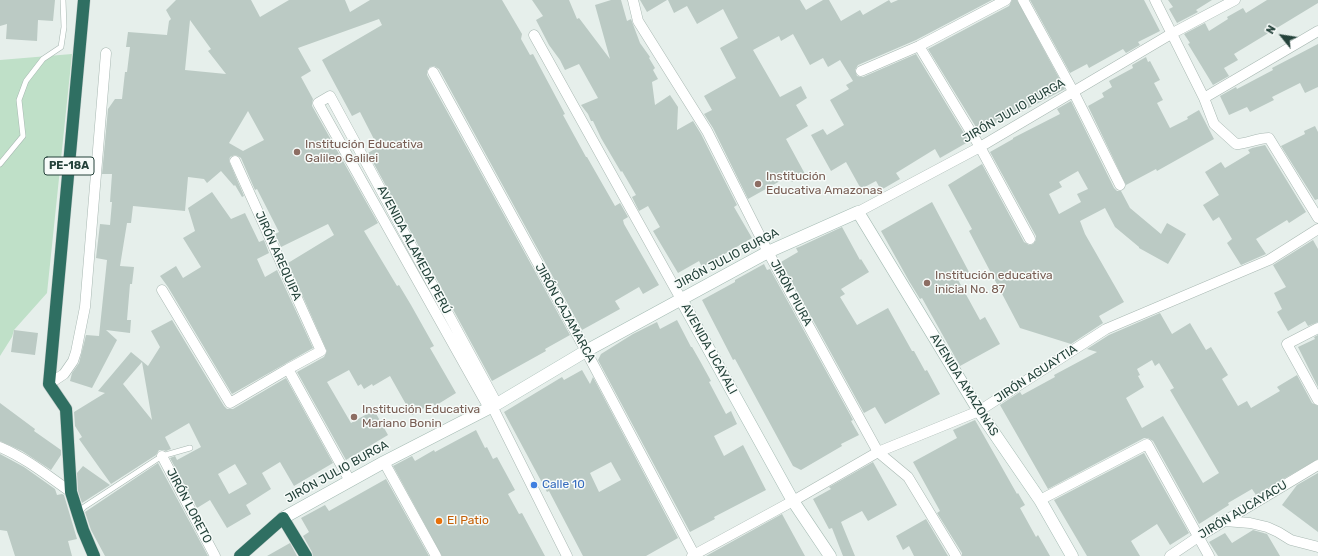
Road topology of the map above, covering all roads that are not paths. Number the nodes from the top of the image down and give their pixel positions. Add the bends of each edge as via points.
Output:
1 (63, 0) edge
2 (84, 0) edge
3 (632, 0) edge
4 (1006, 0) edge
5 (1023, 0) edge
6 (1155, 0) edge
7 (1235, 0) edge
8 (1318, 31) edge
9 (1171, 34) junction
10 (534, 35) dead end
11 (919, 46) junction
12 (106, 52) dead end
13 (861, 71) dead end
14 (433, 72) dead end
15 (1074, 93) junction
16 (1204, 98) junction
17 (980, 147) junction
18 (235, 161) dead end
19 (0, 164) edge
20 (1120, 185) dead end
21 (858, 212) junction
22 (1318, 218) edge
23 (1318, 229) edge
24 (1030, 239) dead end
25 (768, 252) junction
26 (162, 290) dead end
27 (681, 299) junction
28 (1318, 328) edge
29 (586, 351) junction
30 (288, 369) junction
31 (49, 384) junction
32 (1318, 400) edge
33 (493, 406) junction
34 (979, 411) junction
35 (0, 447) edge
36 (190, 448) dead end
37 (878, 452) junction
38 (162, 456) junction
39 (384, 462) junction
40 (1318, 465) edge
41 (350, 481) junction
42 (71, 492) junction
43 (1040, 500) junction
44 (793, 501) junction
45 (78, 513) junction
46 (282, 518) junction
47 (1225, 521) junction
48 (1198, 537) junction
49 (1318, 547) edge
50 (94, 556) edge
51 (215, 556) edge
52 (240, 556) edge
53 (306, 556) edge
54 (436, 556) edge
55 (567, 556) edge
56 (693, 556) edge
57 (830, 556) edge
58 (956, 556) edge
59 (1072, 556) edge
60 (1170, 556) edge
61 (1209, 556) edge

1 - 19 lane via 62,47 43,59 26,81 19,100 23,136
2 - 31 highway, PE-18A
3 - 25 street, JIRÓN PIURA via 638,21 707,131
4 - 11 street
5 - 15 street
6 - 9 street
7 - 9 street, JIRÓN JULIO BURGA
8 - 16 street
9 - 15 street, JIRÓN JULIO BURGA
9 - 16 street
10 - 27 street, AVENIDA UCAYALI
11 - 13 street
11 - 17 street
12 - 31 street via 85,307 72,361 64,374
14 - 29 street, JIRÓN CAJAMARCA
15 - 17 street, JIRÓN JULIO BURGA
15 - 20 street
16 - 22 street via 1214,124 1236,144 1269,138
17 - 21 street, JIRÓN JULIO BURGA
17 - 24 street
18 - 30 street, JIRÓN AREQUIPA via 321,351
21 - 25 street, JIRÓN JULIO BURGA
21 - 34 street, AVENIDA AMAZONAS
23 - 34 street, JIRÓN AGUAYTIA via 1269,260 1106,329
25 - 27 street, JIRÓN JULIO BURGA
25 - 37 street, JIRÓN PIURA
26 - 30 street via 230,403
27 - 29 street, JIRÓN JULIO BURGA
27 - 44 street, AVENIDA UCAYALI
28 - 32 street via 1288,344
29 - 33 street, JIRÓN JULIO BURGA
29 - 56 street, JIRÓN CAJAMARCA
30 - 41 street
31 - 42 highway via 66,408
33 - 33 street, AVENIDA ALAMEDA PERÚ via 330,96 318,103
33 - 39 street, JIRÓN JULIO BURGA
33 - 55 street, AVENIDA ALAMEDA PERÚ
34 - 37 street, JIRÓN AGUAYTIA
34 - 43 street, AVENIDA AMAZONAS
35 - 42 street via 38,468
36 - 38 lane
37 - 44 street, JIRÓN AGUAYTIA
37 - 58 street, JIRÓN PIURA via 908,476
38 - 45 lane
38 - 51 street, JIRÓN LORETO
39 - 41 street, JIRÓN JULIO BURGA
39 - 54 street
40 - 47 street, JIRÓN AUCAYACU
41 - 46 street, JIRÓN JULIO BURGA
42 - 45 highway
43 - 48 street via 1147,444
43 - 59 street, AVENIDA AMAZONAS
44 - 56 street, JIRÓN AGUAYTIA
44 - 57 street, AVENIDA UCAYALI
45 - 50 highway
46 - 52 highway, JIRÓN JULIO BURGA
46 - 53 highway
47 - 48 street, JIRÓN AUCAYACU
47 - 49 street via 1267,527 1291,540
48 - 60 street, JIRÓN AUCAYACU
48 - 61 street

